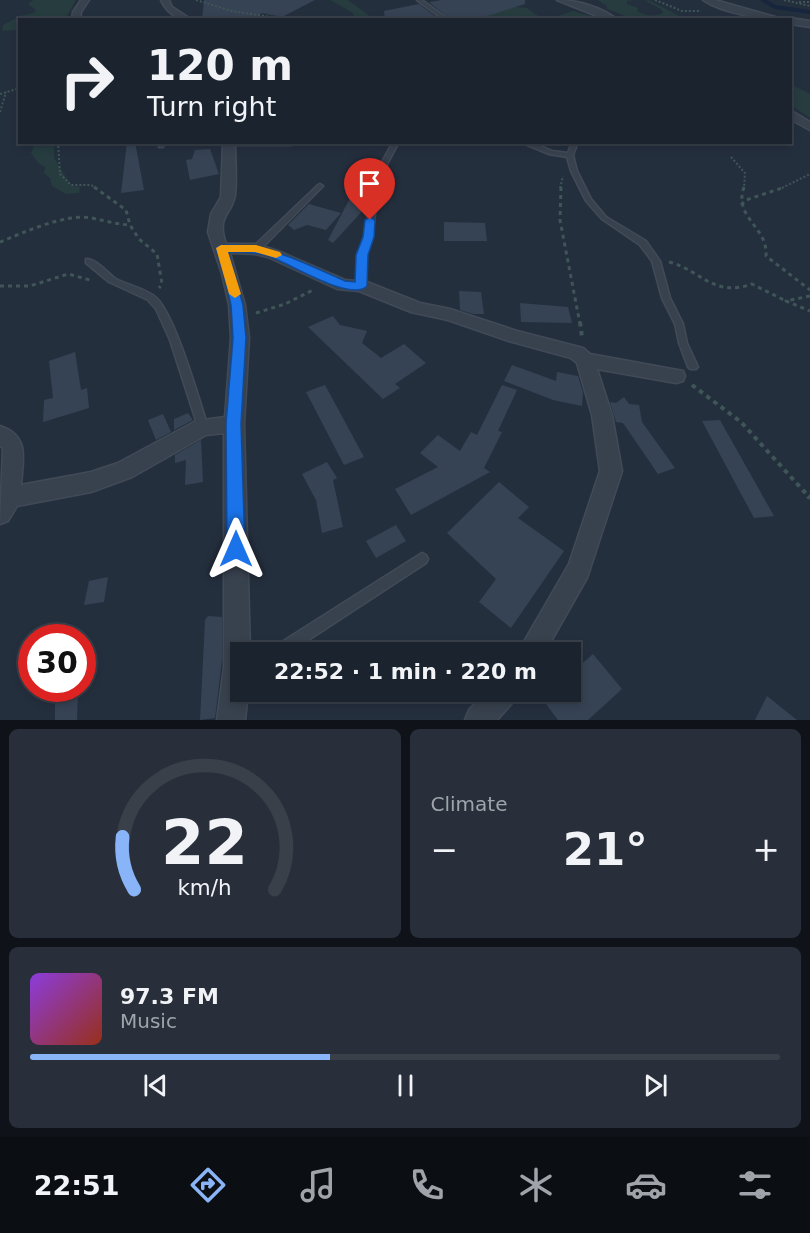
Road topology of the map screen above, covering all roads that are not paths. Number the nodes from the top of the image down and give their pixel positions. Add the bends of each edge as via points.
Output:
1 (85, 0) edge
2 (165, 0) edge
3 (419, 0) edge
4 (561, 0) edge
5 (707, 0) edge
6 (76, 18) edge
7 (185, 18) edge
8 (444, 18) edge
9 (611, 18) edge
10 (774, 18) edge
11 (792, 21) edge
12 (810, 24) edge
13 (792, 114) edge
14 (810, 127) edge
15 (229, 144) edge
16 (395, 144) edge
17 (528, 144) edge
18 (574, 144) edge
19 (570, 155) junction
20 (320, 186) dead end
21 (221, 248) junction
22 (256, 249) junction
23 (89, 261) dead end
24 (361, 286) junction
25 (581, 357) junction
26 (693, 367) dead end
27 (676, 376) road end
28 (234, 424) junction
29 (203, 427) junction
30 (0, 434) edge
31 (5, 505) edge
32 (422, 559) dead end
33 (238, 642) edge
34 (294, 642) edge
35 (537, 642) edge
36 (234, 702) edge
37 (494, 702) edge
38 (231, 720) edge
39 (479, 720) edge

1 - 6 street
2 - 7 street via 169,8
3 - 8 lane
4 - 9 street
5 - 10 street
11 - 12 street
13 - 14 street
15 - 21 street via 228,197 218,214 215,232
16 - 24 lane via 384,164 380,192 373,206 362,255
17 - 19 lane
18 - 19 lane
19 - 26 lane via 588,200 604,218 643,243 656,261
20 - 22 lane
21 - 22 street
21 - 28 street via 230,274 240,338
22 - 24 street via 343,285
23 - 29 lane via 112,280 151,298 160,308
24 - 25 street via 417,308
25 - 27 street
25 - 35 street via 602,415 611,471 579,570
28 - 29 street
28 - 33 street
29 - 31 street via 125,470
30 - 31 street via 13,445
32 - 34 lane
36 - 38 street
37 - 39 street

